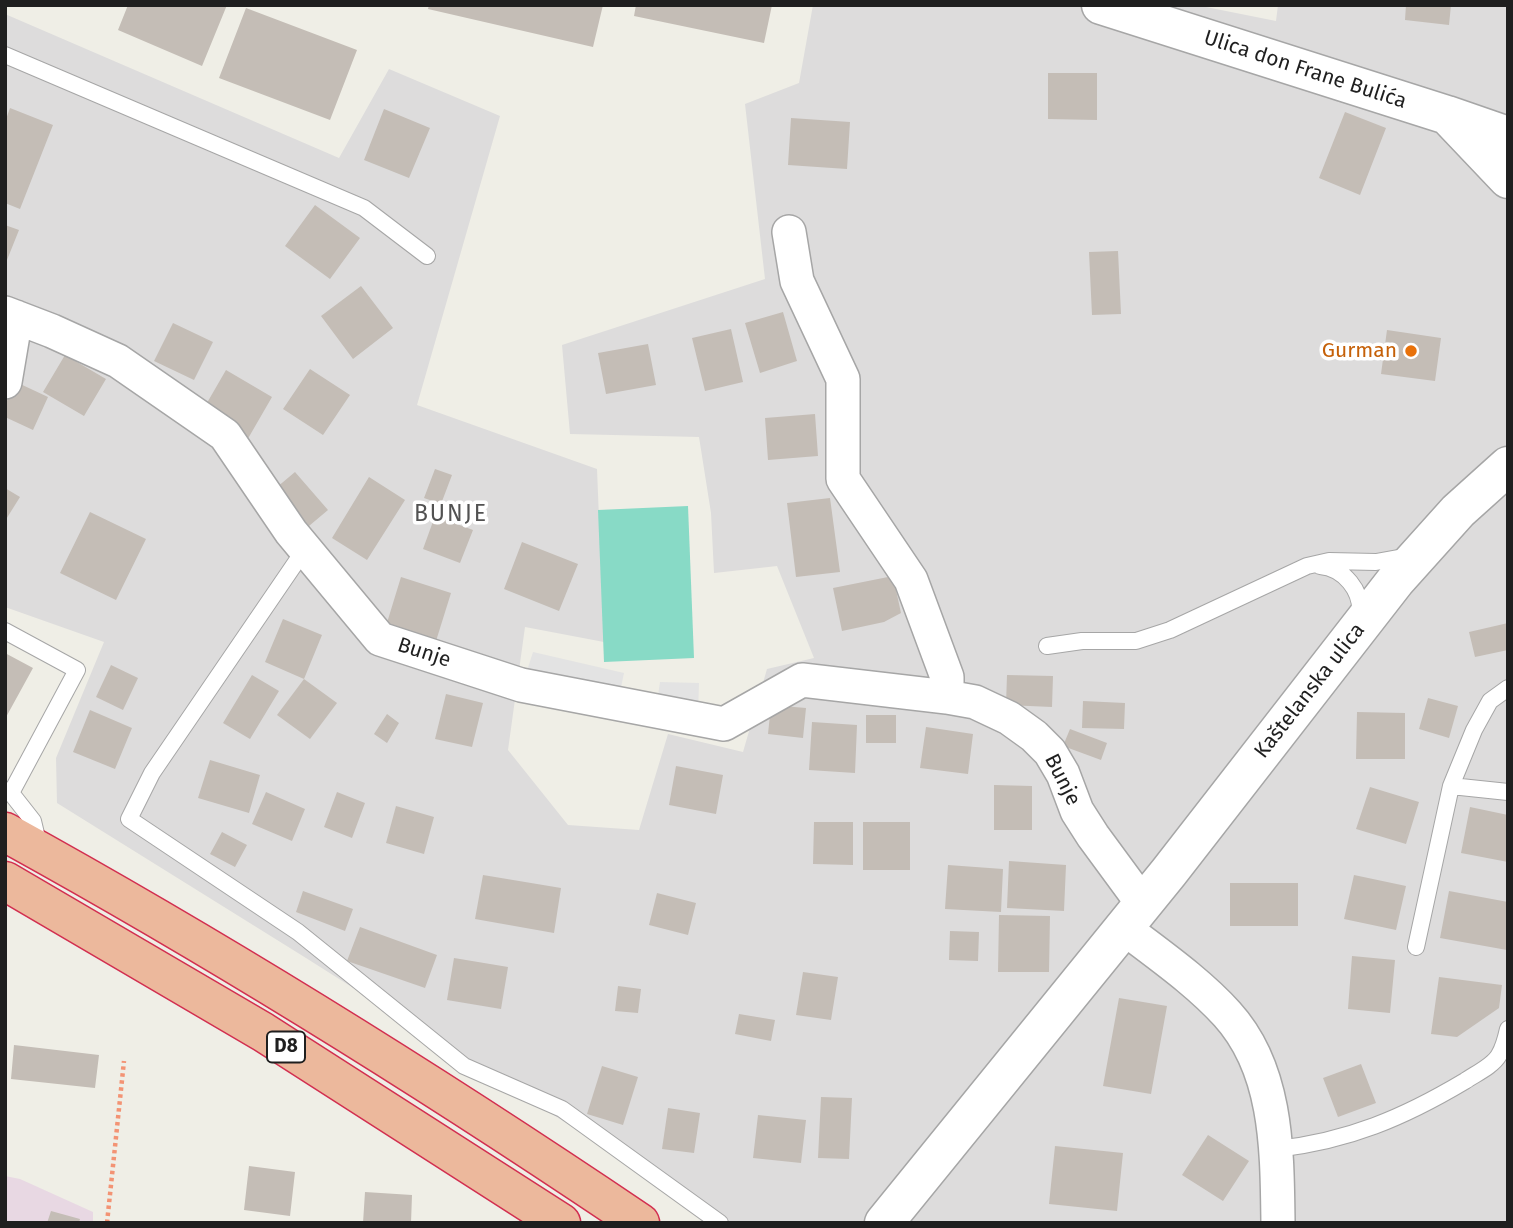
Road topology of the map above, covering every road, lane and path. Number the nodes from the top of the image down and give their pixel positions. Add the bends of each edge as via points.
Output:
1 (1101, 5) edge
2 (5, 54) edge
3 (1447, 115) junction
4 (1508, 136) edge
5 (1508, 178) edge
6 (789, 232) dead end
7 (428, 256) dead end
8 (11, 315) edge
9 (5, 382) edge
10 (1508, 466) edge
11 (305, 549) junction
12 (1423, 550) junction
13 (1307, 566) junction
14 (1359, 627) junction
15 (5, 631) edge
16 (1047, 646) dead end
17 (1508, 688) edge
18 (947, 697) junction
19 (1451, 786) junction
20 (8, 792) edge
21 (1508, 792) edge
22 (5, 832) edge
23 (41, 852) junction
24 (5, 881) edge
25 (1134, 916) junction
26 (1416, 947) dead end
27 (1508, 1029) edge
28 (124, 1061) dead end
29 (1277, 1149) junction
30 (107, 1223) edge
31 (561, 1223) edge
32 (640, 1223) edge
33 (720, 1223) edge
34 (884, 1223) edge
35 (1278, 1223) edge

1 - 3 street, Ulica don Frane Bulića
2 - 7 lane via 363,208
3 - 4 street, Ulica don Frane Bulića
3 - 5 street
6 - 18 street via 797,281 843,379 843,479 911,580 944,667
8 - 9 street, Bunje
8 - 11 street, Bunje via 117,361 225,435
10 - 12 street, Kaštelanska ulica
11 - 18 street, Bunje via 380,639 521,685 724,724 802,680
11 - 33 lane via 152,772 129,819 298,932 464,1066 562,1109
12 - 13 lane via 1393,560
12 - 14 street, Kaštelanska ulica
13 - 14 lane via 1338,570 1349,581 1358,594
13 - 16 lane via 1170,630 1136,640
14 - 25 street, Kaštelanska ulica
15 - 20 lane via 77,670
17 - 19 lane via 1490,701
18 - 25 street, Bunje via 975,702 1009,718 1050,752
19 - 21 lane
19 - 26 lane
20 - 23 lane via 33,821
22 - 23 highway, D8
23 - 32 highway, D8 via 286,995
24 - 31 highway, D8 via 263,1032
25 - 29 street via 1229,1016 1245,1040 1267,1089
25 - 34 street, Kaštelanska ulica
27 - 29 lane via 1498,1057 1435,1099 1350,1135
28 - 30 path
29 - 35 street

